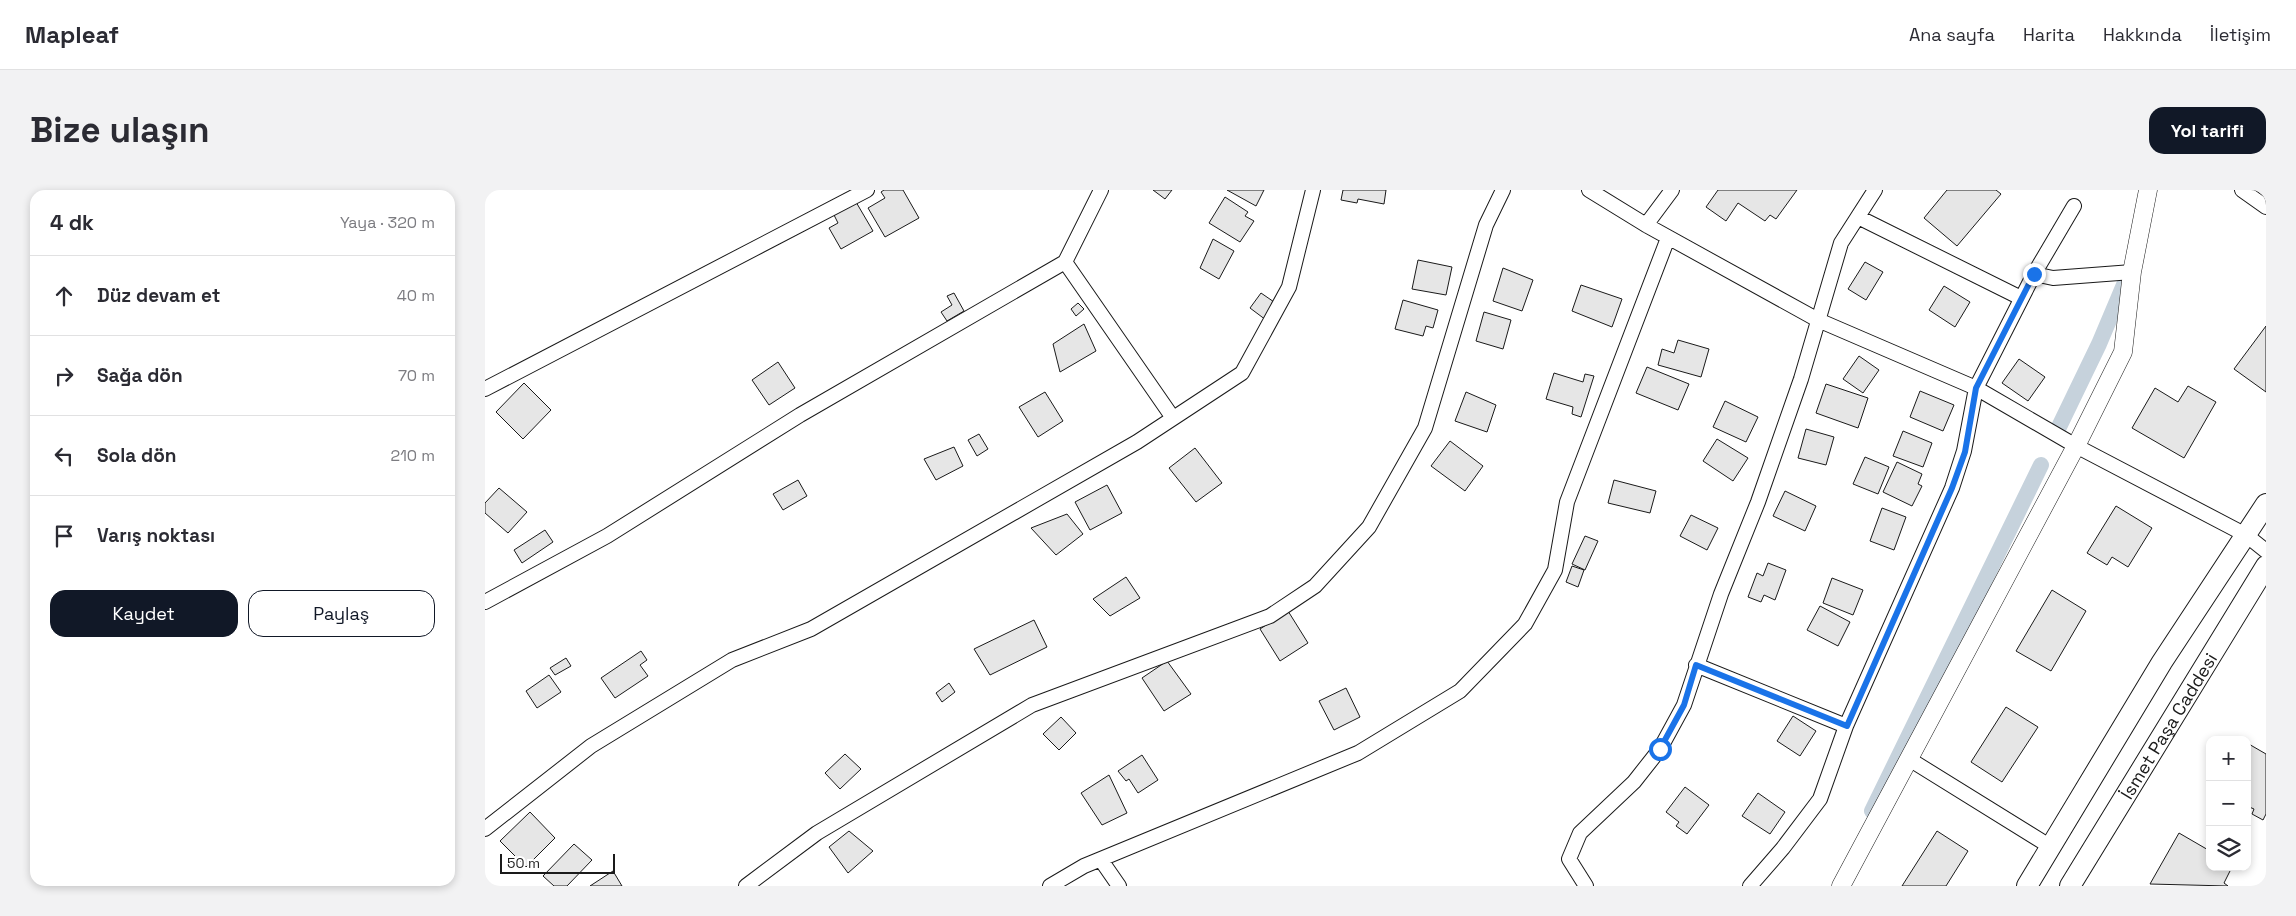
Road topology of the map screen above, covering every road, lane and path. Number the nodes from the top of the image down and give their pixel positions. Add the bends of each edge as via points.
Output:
1 (867, 190) edge
2 (1101, 190) edge
3 (1313, 190) edge
4 (1503, 190) edge
5 (1589, 190) edge
6 (1671, 190) edge
7 (1875, 190) edge
8 (2148, 190) edge
9 (2242, 190) edge
10 (2074, 206) dead end
11 (2266, 207) edge
12 (1858, 217) junction
13 (1646, 225) junction
14 (1668, 238) junction
15 (1065, 262) junction
16 (2133, 272) junction
17 (2034, 274) junction
18 (2021, 298) junction
19 (1819, 320) junction
20 (1976, 388) junction
21 (485, 389) edge
22 (1173, 418) junction
23 (2076, 446) junction
24 (2266, 504) edge
25 (2246, 535) junction
26 (2266, 551) edge
27 (2266, 566) edge
28 (485, 602) edge
29 (1696, 665) junction
30 (1847, 726) junction
31 (1909, 759) junction
32 (485, 830) edge
33 (2051, 847) junction
34 (1101, 860) junction
35 (2075, 884) edge
36 (746, 886) edge
37 (1050, 886) edge
38 (1119, 886) edge
39 (1586, 886) edge
40 (1750, 886) edge
41 (1841, 886) edge
42 (2027, 886) edge

1 - 21 street
2 - 15 street
3 - 22 street via 1289,287 1242,373
4 - 36 street via 1486,225 1425,428 1369,527 1315,586 1270,616 1032,705 817,833
5 - 13 street
6 - 13 street
7 - 12 street
8 - 16 street
9 - 11 street
10 - 17 street
12 - 18 street
12 - 19 street via 1841,243
13 - 14 street
14 - 19 street
14 - 34 street via 1567,502 1555,570 1525,624 1461,691 1358,754
15 - 22 street
15 - 28 street via 800,415 607,536
16 - 17 street via 2053,278
16 - 23 street via 2123,352
17 - 18 street
18 - 20 street
19 - 20 street
19 - 29 street via 1758,502
20 - 23 street
20 - 30 street via 1965,452 1952,488
22 - 32 street via 1137,442 811,629 724,665 591,746
23 - 25 street
23 - 31 street
24 - 25 main road
25 - 26 street
25 - 33 main road via 2162,662
27 - 35 main road, İsmet Paşa Caddesi
29 - 30 street
29 - 39 street via 1684,705 1660,749 1633,782 1581,833 1569,859
30 - 40 street via 1820,799
31 - 33 street
31 - 41 street
33 - 42 main road
34 - 37 street
34 - 38 street

